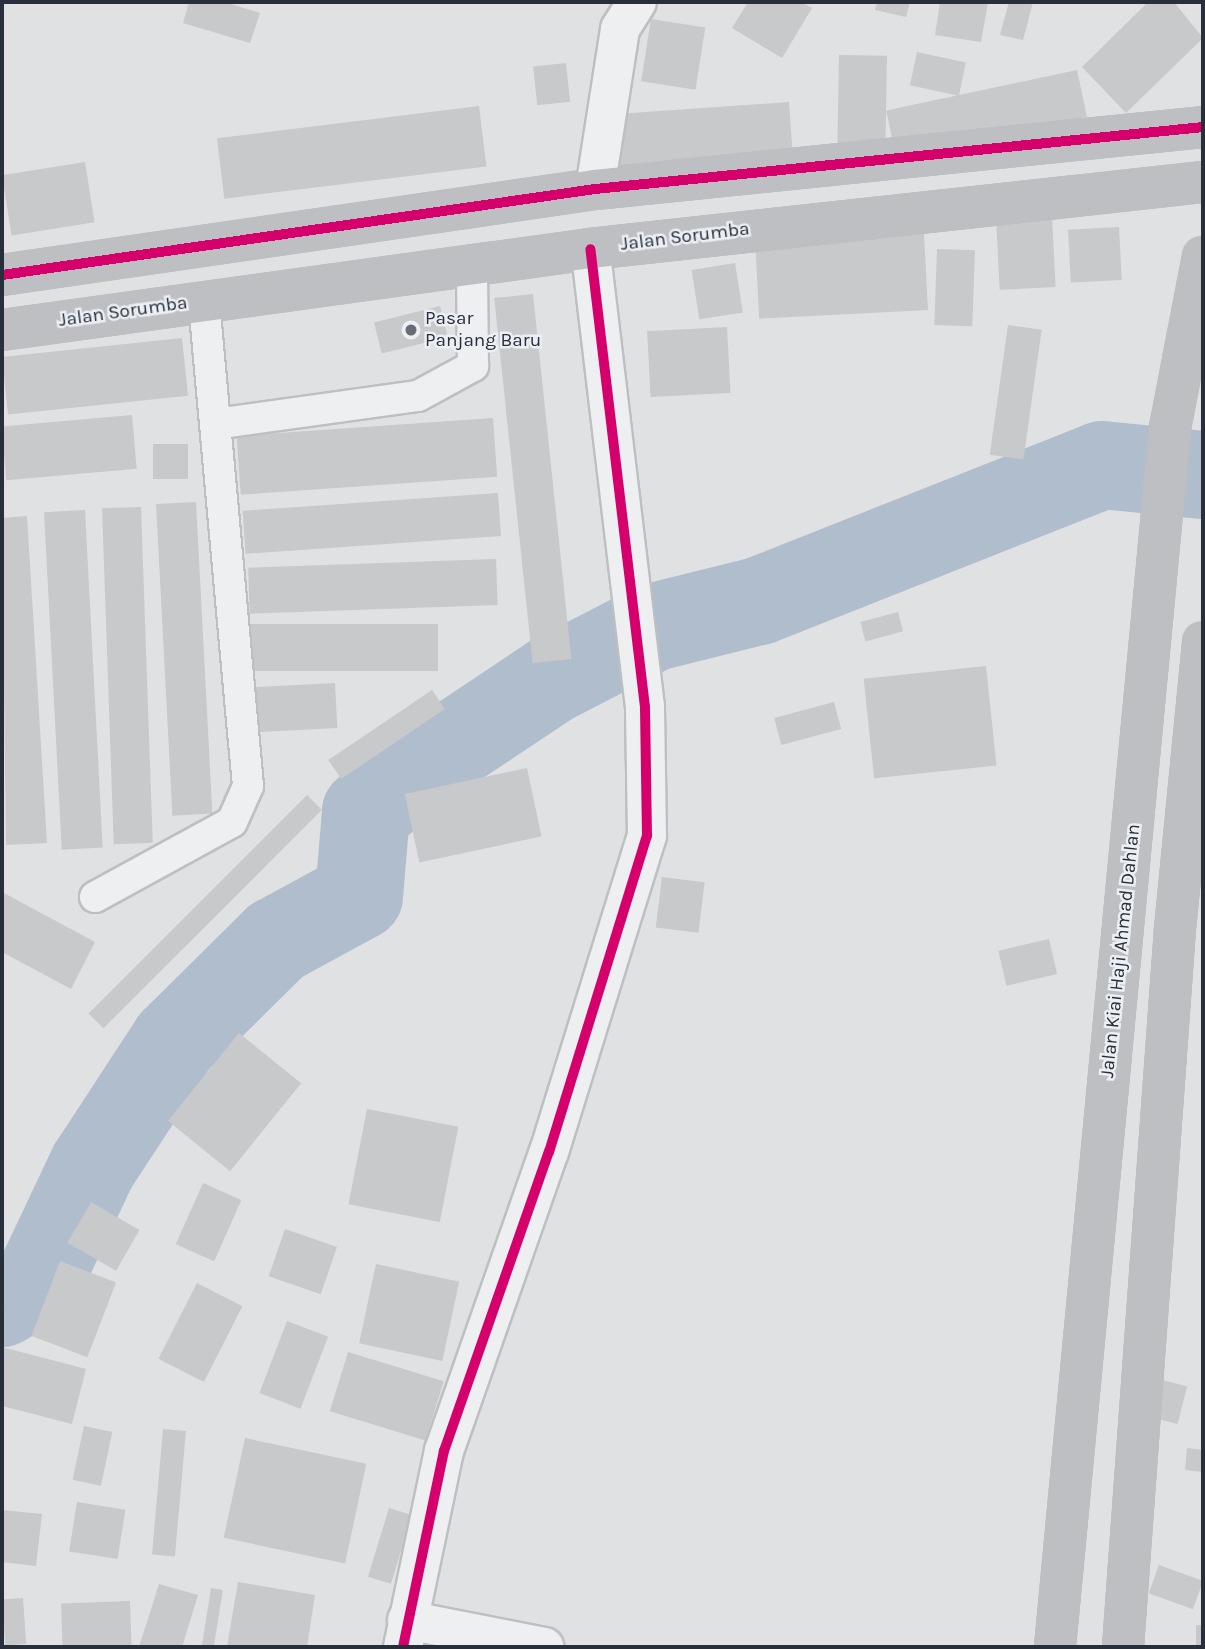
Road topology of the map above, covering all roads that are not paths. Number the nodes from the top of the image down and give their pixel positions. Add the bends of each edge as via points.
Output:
1 (624, 11) edge
2 (1203, 127) edge
3 (1203, 182) edge
4 (595, 189) junction
5 (243, 240) junction
6 (590, 249) junction
7 (1203, 257) edge
8 (472, 265) junction
9 (2, 275) edge
10 (248, 294) junction
11 (204, 300) junction
12 (2, 330) edge
13 (215, 424) junction
14 (1203, 642) edge
15 (95, 897) dead end
16 (405, 1633) edge
17 (544, 1647) edge
18 (1055, 1647) edge
19 (1123, 1647) edge

1 - 4 street
2 - 4 street
3 - 6 street, Jalan Sorumba
4 - 5 street
5 - 9 street
5 - 10 street
6 - 8 street, Jalan Sorumba
6 - 16 street via 645,707 648,836 550,1152 444,1451
7 - 18 street, Jalan Kiai Haji Ahmad Dahlan via 1170,428
8 - 10 street, Jalan Sorumba
8 - 13 lane via 473,366 418,396
10 - 11 street, Jalan Sorumba
11 - 12 street, Jalan Sorumba
11 - 13 lane
13 - 15 lane via 248,786 232,822
14 - 19 street via 1174,943
16 - 17 street

